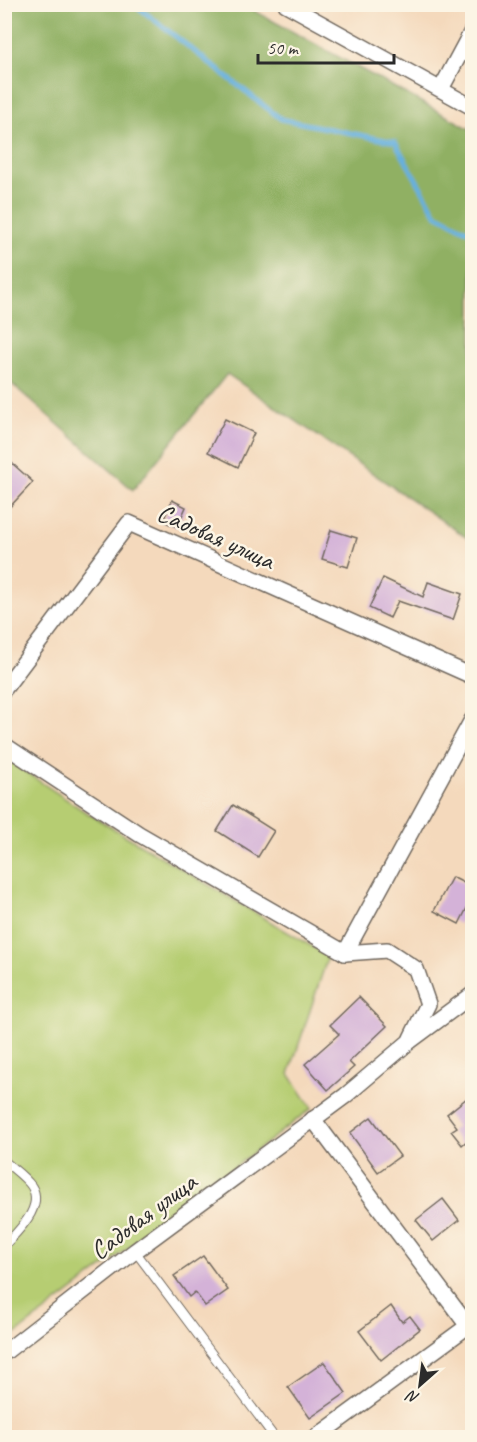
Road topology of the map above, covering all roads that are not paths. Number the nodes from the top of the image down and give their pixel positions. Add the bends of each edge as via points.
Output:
1 (286, 4) edge
2 (472, 31) edge
3 (441, 89) junction
4 (472, 107) edge
5 (472, 676) edge
6 (4, 689) edge
7 (472, 720) edge
8 (4, 745) edge
9 (345, 953) junction
10 (472, 995) edge
11 (410, 1041) junction
12 (313, 1119) junction
13 (4, 1161) edge
14 (4, 1246) edge
15 (135, 1251) junction
16 (470, 1325) edge
17 (4, 1353) edge
18 (275, 1437) edge
19 (315, 1437) edge

1 - 3 street
2 - 3 street
3 - 4 street
5 - 6 street, Садовая улица via 129,523
7 - 9 street
8 - 9 street via 139,834
9 - 11 street via 387,950 416,969 428,1004
10 - 11 street, Садовая улица
11 - 12 street, Садовая улица
12 - 15 street, Садовая улица
12 - 16 street
13 - 14 lane via 31,1185 36,1197 30,1218
15 - 17 street, Садовая улица
15 - 18 lane
16 - 19 street

